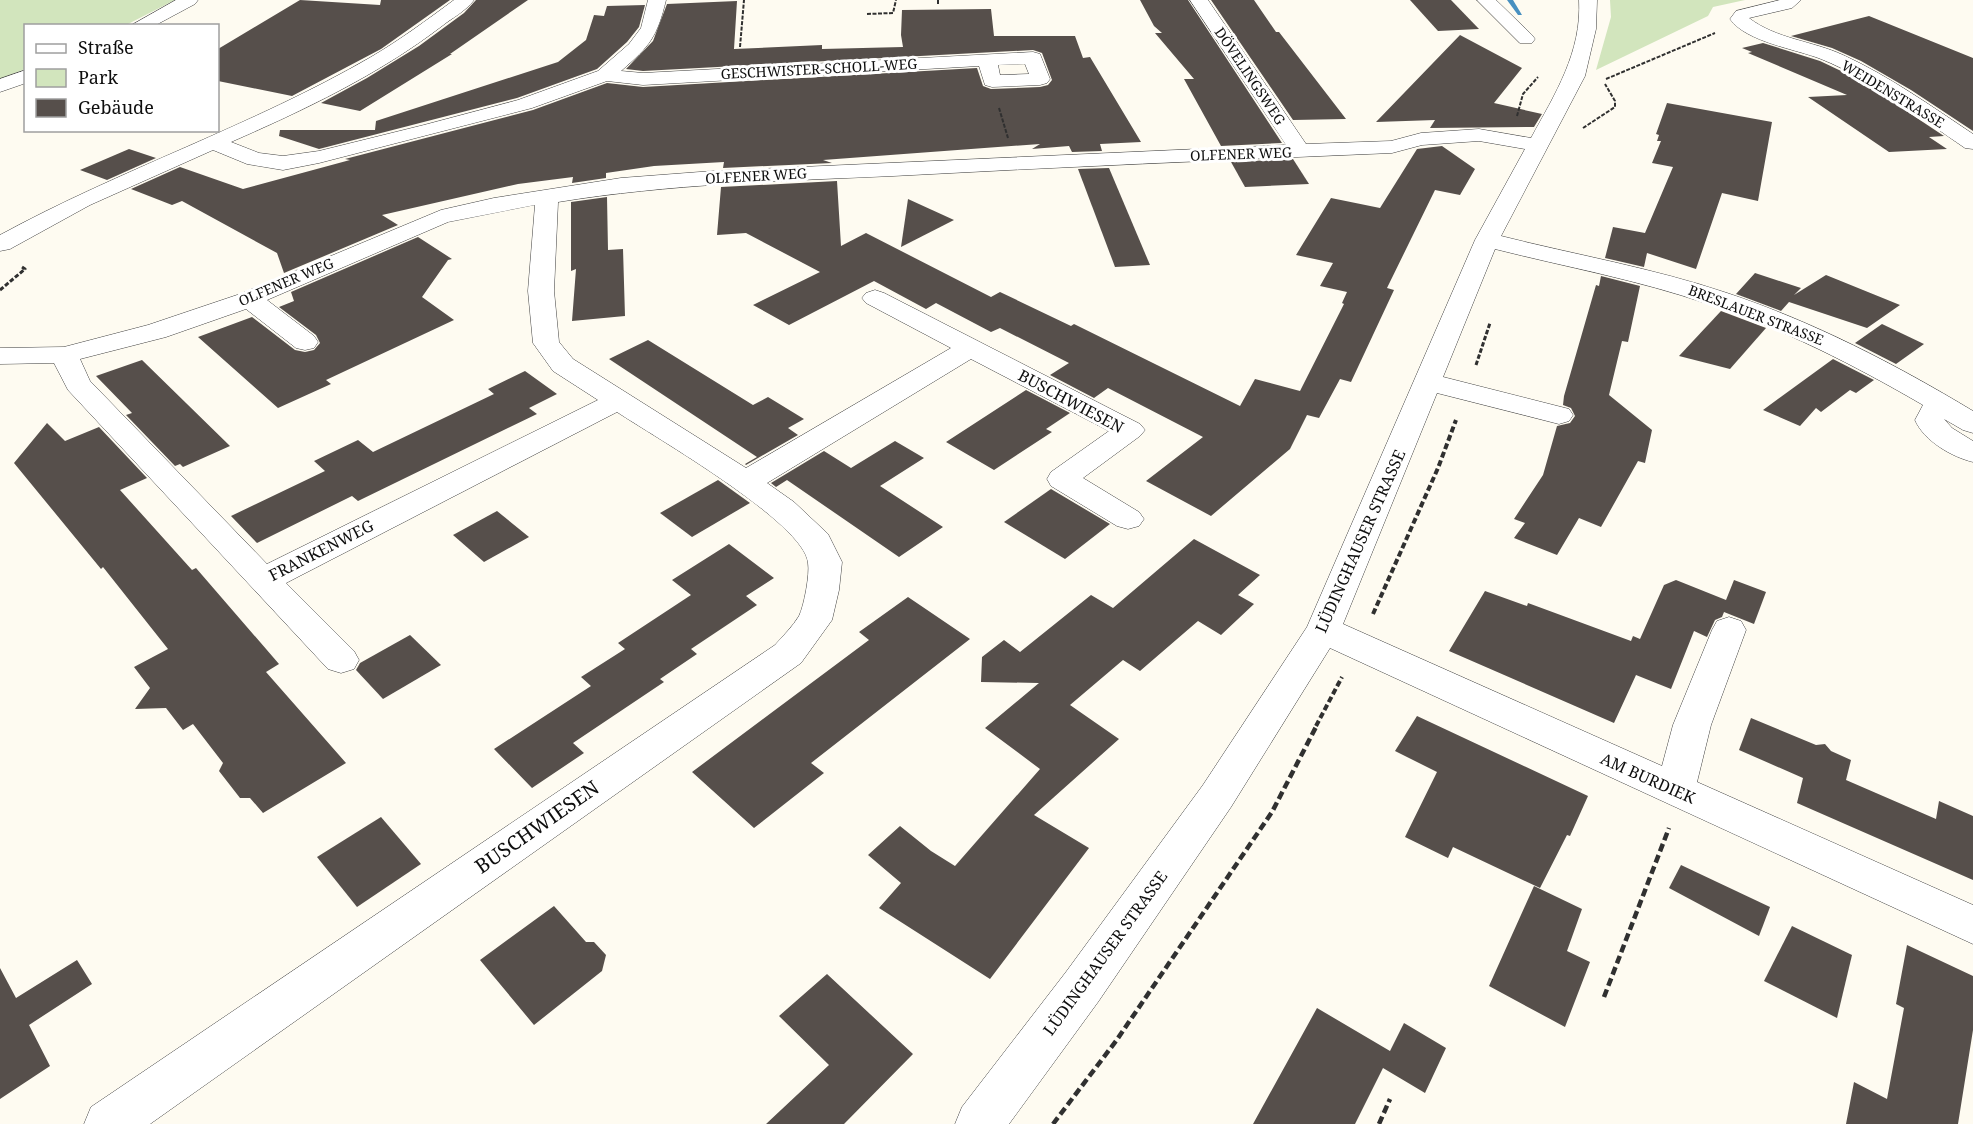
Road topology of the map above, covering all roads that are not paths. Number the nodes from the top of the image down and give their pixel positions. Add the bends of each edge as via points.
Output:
1 (189, 0) edge
2 (465, 0) edge
3 (657, 0) edge
4 (1199, 0) edge
5 (1486, 0) edge
6 (1588, 0) edge
7 (1792, 0) edge
8 (143, 24) edge
9 (1526, 39) dead end
10 (987, 60) junction
11 (605, 75) junction
12 (24, 77) edge
13 (0, 86) edge
14 (213, 142) junction
15 (1973, 143) edge
16 (1537, 145) junction
17 (1300, 152) junction
18 (547, 197) junction
19 (1487, 240) junction
20 (2, 244) dead end
21 (875, 298) dead end
22 (249, 299) junction
23 (305, 342) dead end
24 (970, 348) junction
25 (64, 354) junction
26 (0, 356) edge
27 (1432, 375) junction
28 (1535, 393) dead end
29 (617, 401) junction
30 (1941, 404) junction
31 (1559, 415) dead end
32 (1973, 424) edge
33 (1973, 453) edge
34 (746, 482) junction
35 (1128, 519) dead end
36 (264, 580) junction
37 (1323, 630) junction
38 (1730, 630) dead end
39 (340, 660) dead end
40 (1679, 792) junction
41 (1973, 925) edge
42 (108, 1124) edge
43 (979, 1124) edge

1 - 8 street
2 - 14 street via 419,34 340,81 293,107
3 - 11 street, GESCHWISTER-SCHOLL-WEG via 650,28 636,48
4 - 17 street, DÖVELINGSWEG
5 - 9 street
6 - 16 street, LÜDINGHAUSER STRASSE via 1588,23 1575,76
7 - 15 street, WEIDENSTRASSE via 1739,19 1873,78
10 - 10 street, GESCHWISTER-SCHOLL-WEG via 1033,58 1040,79 992,81
10 - 11 street, GESCHWISTER-SCHOLL-WEG via 643,79
11 - 14 street, GESCHWISTER-SCHOLL-WEG via 525,104 319,157 283,163 255,159
12 - 13 street
14 - 20 street via 92,196
16 - 17 street, OLFENER WEG via 1479,135 1421,139 1392,147
16 - 19 street, LÜDINGHAUSER STRASSE
17 - 18 street, OLFENER WEG via 713,178 621,185
18 - 22 street, OLFENER WEG via 441,217
18 - 29 street, BUSCHWIESEN via 541,291 546,343 563,365
19 - 27 street, LÜDINGHAUSER STRASSE
19 - 30 street, BRESLAUER STRASSE via 1677,286 1743,307 1850,352
21 - 24 street, BUSCHWIESEN
22 - 23 street
22 - 25 street, OLFENER WEG via 157,331
24 - 34 street
24 - 35 street, BUSCHWIESEN via 1130,430 1062,479
25 - 26 street, OLFENER WEG
25 - 36 street, FRANKENWEG via 78,384
27 - 28 street
27 - 31 street
27 - 37 street, LÜDINGHAUSER STRASSE
29 - 34 street, BUSCHWIESEN
29 - 36 street, FRANKENWEG
30 - 32 street, BRESLAUER STRASSE
30 - 33 street via 1931,413 1933,426
34 - 42 street, BUSCHWIESEN via 783,509 817,542 825,562 815,620 788,654
36 - 39 street
37 - 40 street, AM BURDIEK
37 - 43 street, LÜDINGHAUSER STRASSE via 1217,796
38 - 40 street via 1692,725
40 - 41 street, AM BURDIEK

